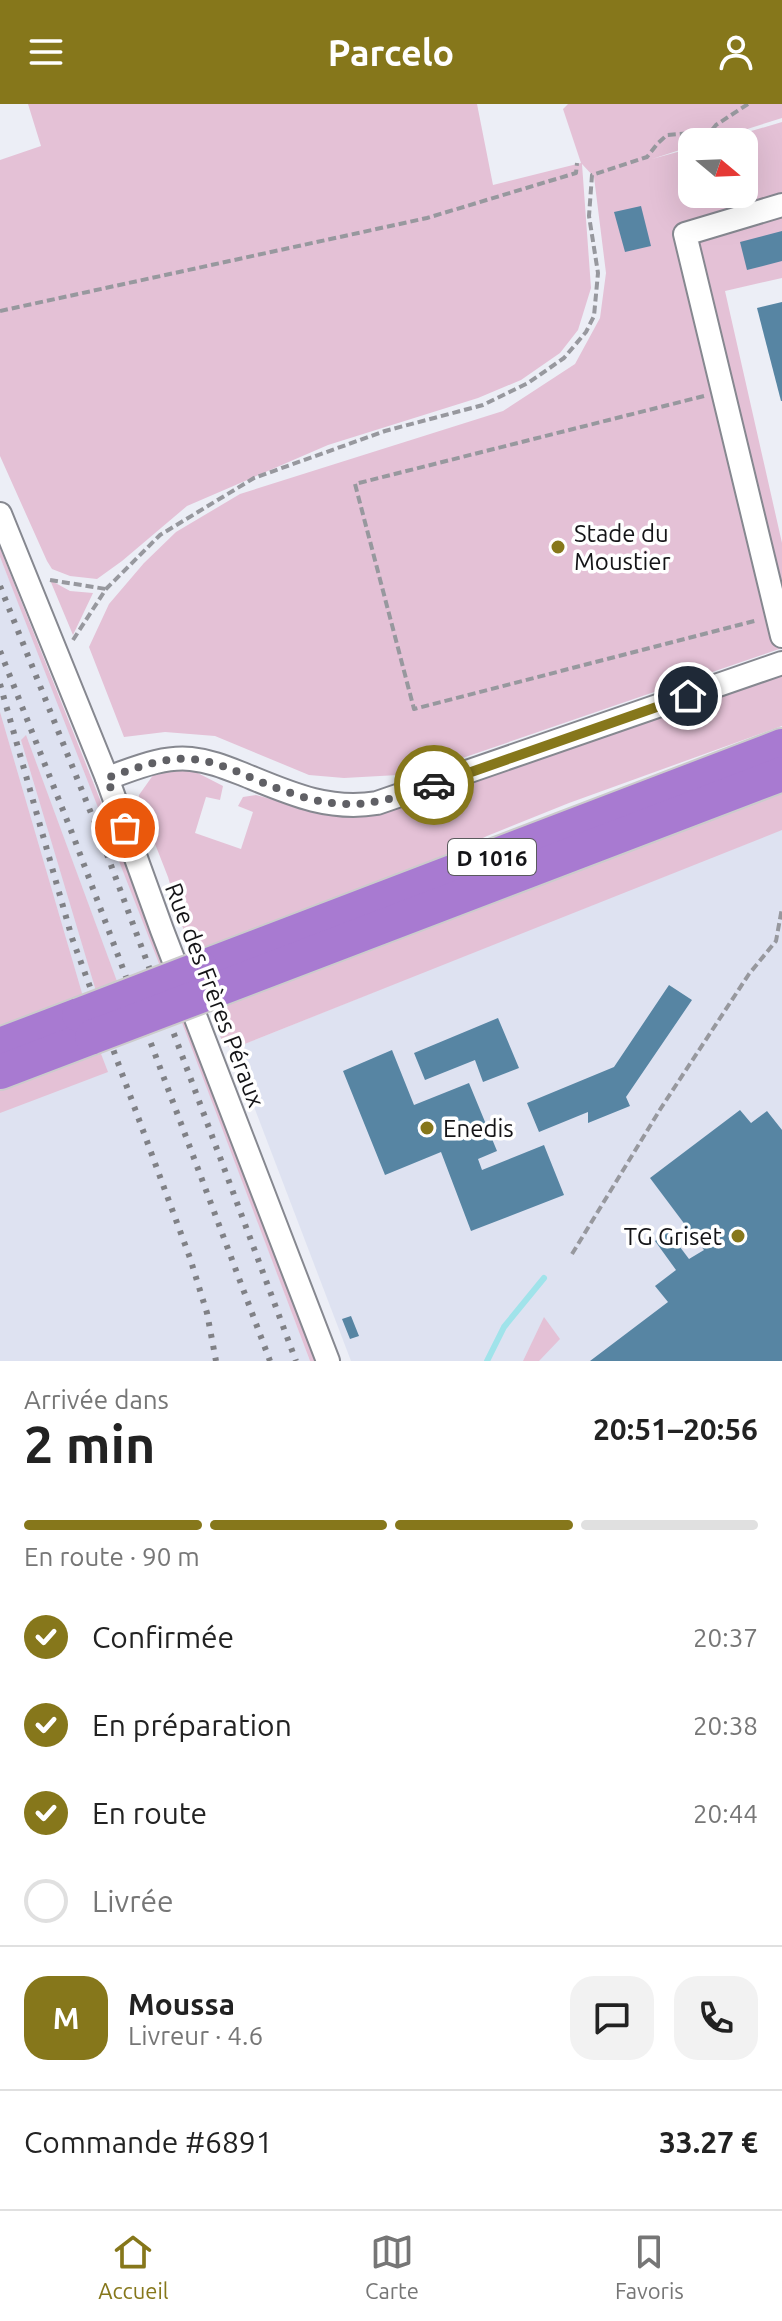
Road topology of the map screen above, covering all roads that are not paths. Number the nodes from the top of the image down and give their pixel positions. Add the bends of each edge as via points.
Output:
1 (782, 205) edge
2 (0, 514) edge
3 (782, 636) edge
4 (782, 663) edge
5 (782, 746) edge
6 (782, 774) edge
7 (107, 778) junction
8 (204, 981) junction
9 (85, 1026) junction
10 (0, 1045) edge
11 (0, 1072) edge
12 (328, 1361) edge

1 - 3 street via 685,234
2 - 7 street, Rue des Frères Péraux
4 - 7 street via 377,803 311,801 221,765 190,759 156,761
5 - 8 highway, D 1016
6 - 8 highway, D 1016
7 - 12 street, Rue des Frères Péraux
8 - 9 highway, D 1016, bridge
9 - 10 highway, D 1016
9 - 11 highway, D 1016

